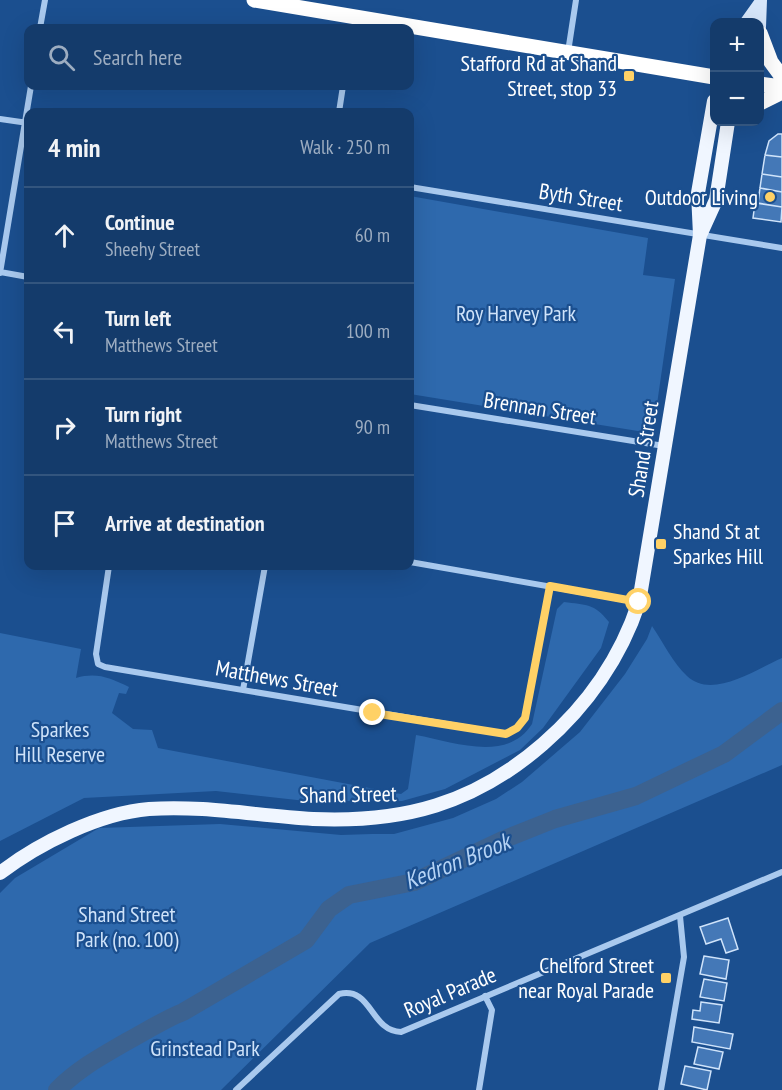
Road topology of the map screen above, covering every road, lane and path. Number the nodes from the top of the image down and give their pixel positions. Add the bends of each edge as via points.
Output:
1 (45, 0) edge
2 (254, 0) edge
3 (576, 0) edge
4 (761, 1) edge
5 (749, 18) edge
6 (760, 18) edge
7 (354, 23) edge
8 (41, 24) edge
9 (414, 31) edge
10 (764, 45) edge
11 (568, 52) junction
12 (710, 76) edge
13 (782, 77) edge
14 (764, 85) edge
15 (782, 87) edge
16 (30, 90) edge
17 (342, 90) edge
18 (782, 92) edge
19 (764, 101) edge
20 (28, 108) edge
21 (340, 108) edge
22 (0, 119) edge
23 (24, 123) edge
24 (710, 124) edge
25 (727, 126) edge
26 (24, 134) edge
27 (414, 188) edge
28 (700, 235) junction
29 (782, 248) edge
30 (0, 272) edge
31 (24, 276) edge
32 (414, 406) edge
33 (665, 446) junction
34 (414, 563) edge
35 (108, 570) edge
36 (264, 570) edge
37 (550, 586) junction
38 (639, 602) junction
39 (243, 690) junction
40 (782, 872) edge
41 (0, 873) edge
42 (680, 916) junction
43 (485, 996) junction
44 (237, 1090) edge
45 (479, 1090) edge
46 (662, 1090) edge

1 - 8 street
2 - 7 highway
3 - 11 street
4 - 5 main road
4 - 6 main road
9 - 11 highway
10 - 13 highway
11 - 12 highway
14 - 15 highway
16 - 20 street
17 - 21 street
18 - 19 highway
22 - 23 street
24 - 28 main road, Shand Street via 698,194
25 - 28 main road, Shand Street via 716,200
26 - 30 street
27 - 28 street, Byth Street
28 - 29 street, Byth Street
28 - 33 main road, Shand Street
30 - 31 street
32 - 33 street, Brennan Street
33 - 38 main road, Shand Street
34 - 37 street
35 - 39 street, Matthews Street via 97,638 98,664
36 - 39 street
37 - 38 street
37 - 39 street, Matthews Street via 525,718 506,734
38 - 41 main road, Shand Street via 630,630 610,667 569,719 514,768 477,790 384,819 312,819 239,811 148,809 94,823 48,842
40 - 42 street, Royal Parade
42 - 43 street, Royal Parade
42 - 46 street via 684,957
43 - 44 street, Royal Parade via 401,1032 392,1032 383,1027 361,997 354,993 339,994
43 - 45 street via 492,1010

